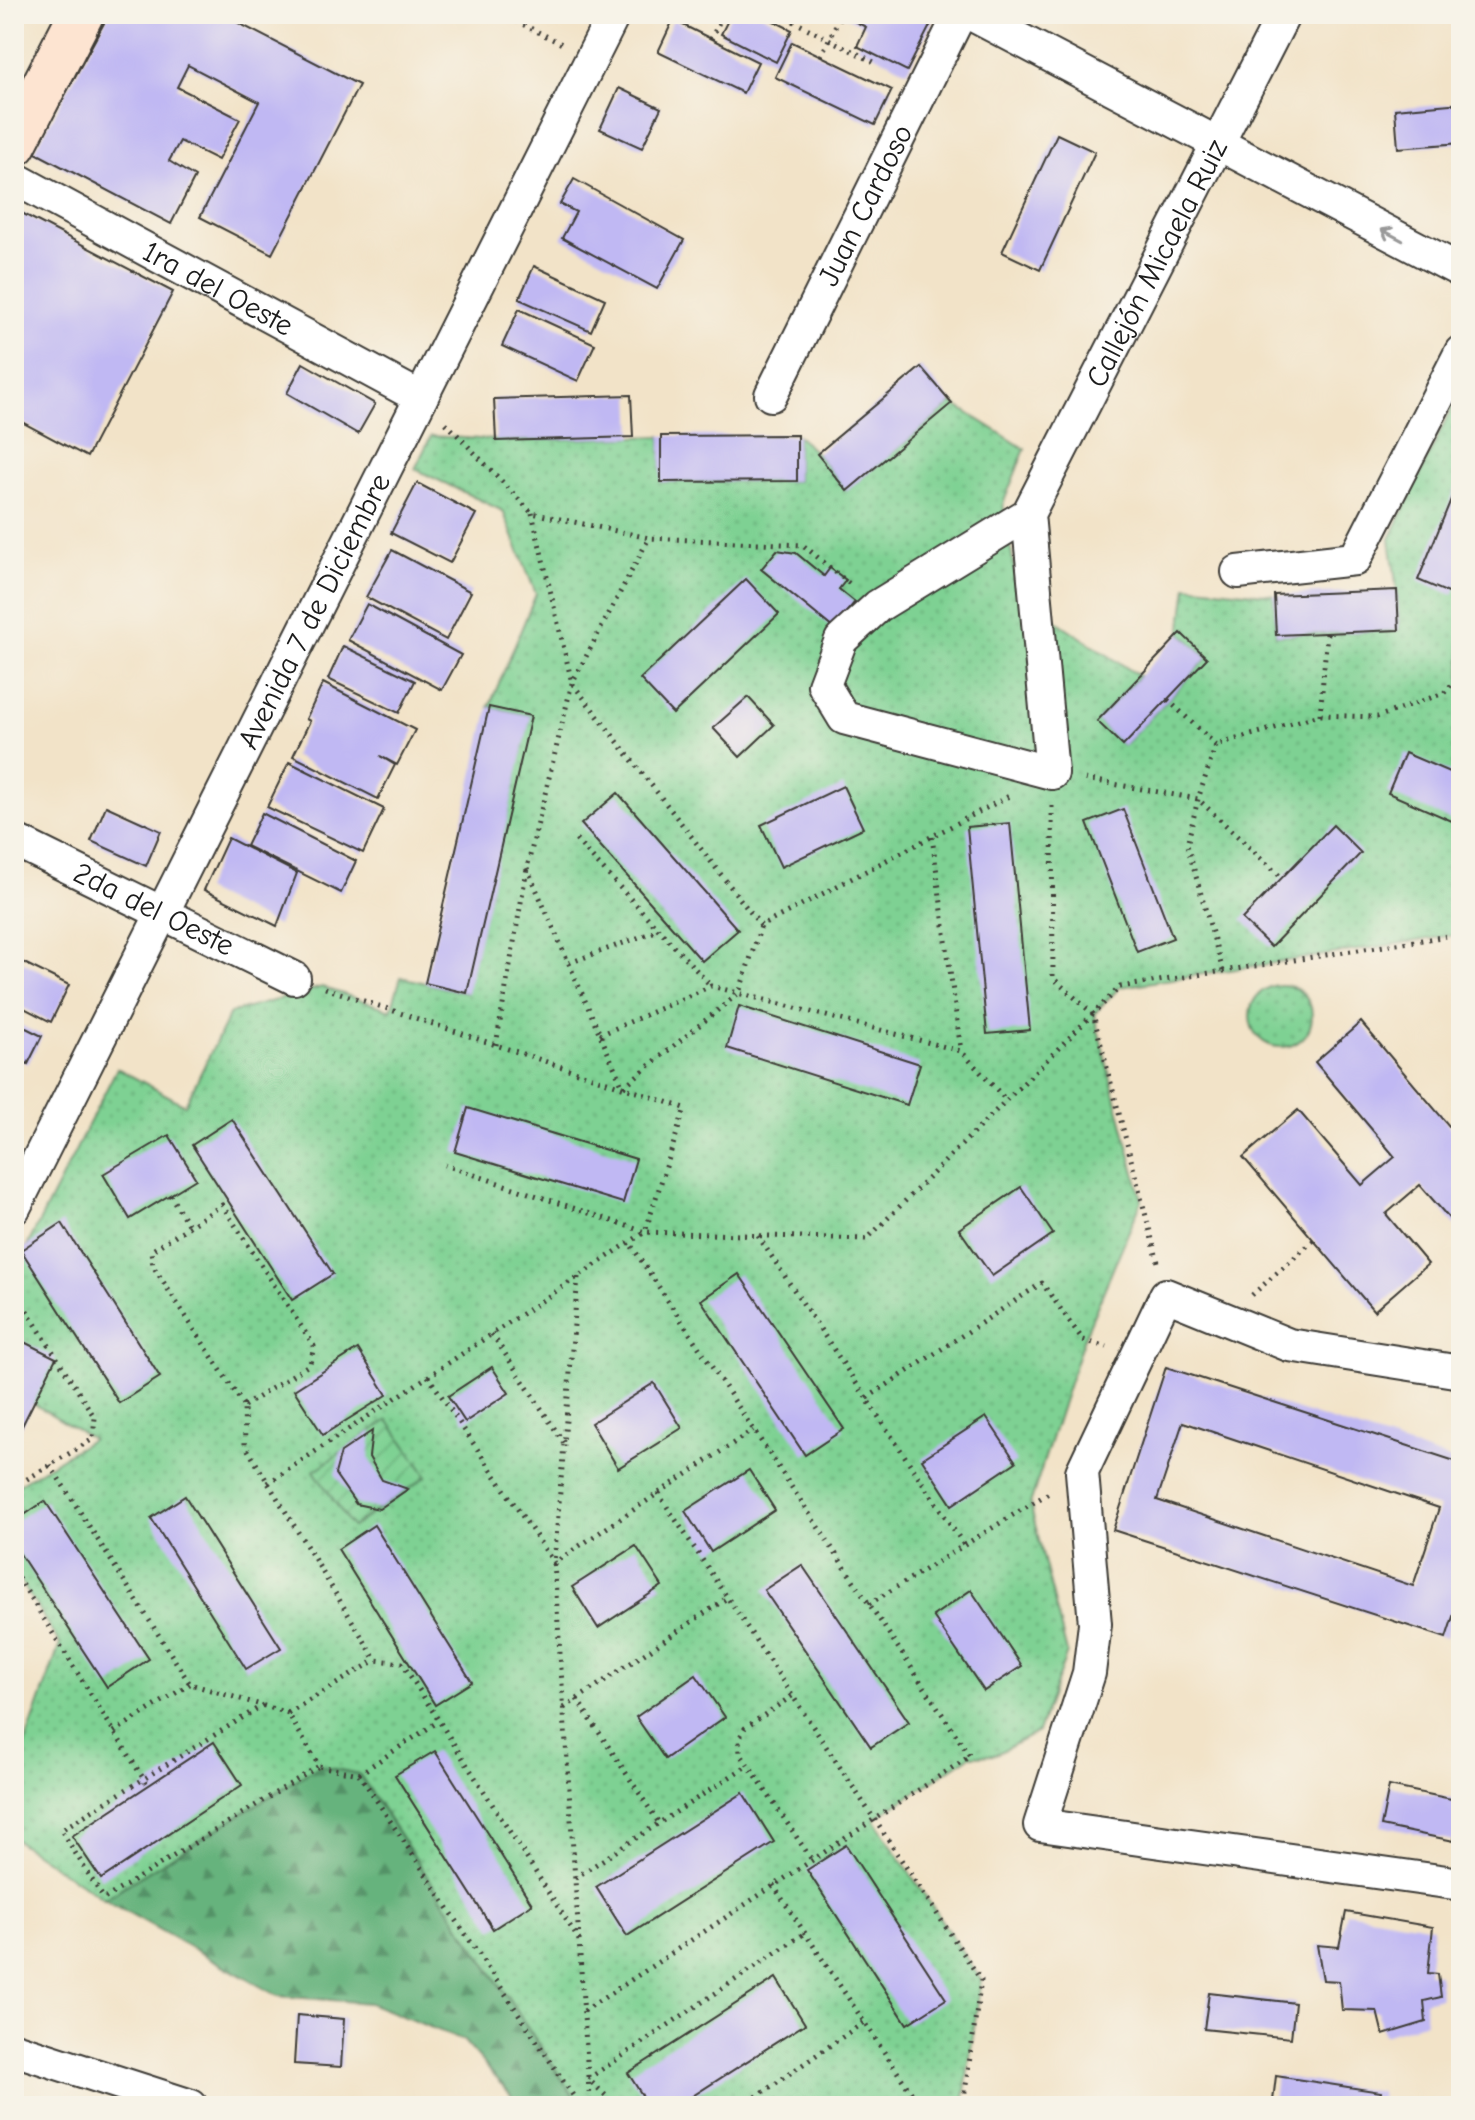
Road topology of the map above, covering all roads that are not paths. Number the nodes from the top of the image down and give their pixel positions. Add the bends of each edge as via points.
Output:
1 (53, 14) edge
2 (81, 14) edge
3 (614, 14) edge
4 (960, 14) edge
5 (971, 14) edge
6 (1284, 14) edge
7 (14, 90) edge
8 (1218, 143) junction
9 (14, 144) edge
10 (14, 178) edge
11 (1461, 271) edge
12 (1461, 352) edge
13 (771, 395) dead end
14 (421, 398) junction
15 (1028, 514) junction
16 (1238, 572) dead end
17 (14, 840) edge
18 (160, 914) junction
19 (294, 978) road end
20 (14, 1208) edge
21 (1461, 1372) edge
22 (1461, 1884) edge
23 (14, 2049) edge
24 (191, 2106) edge

1 - 7 main road
2 - 9 main road
3 - 14 street, Avenida 7 de Diciembre
4 - 13 street, Juan Cardoso
5 - 8 street
6 - 8 street, Callejón Micaela Ruiz
11 -> 8 street
8 - 15 street, Callejón Micaela Ruiz
10 - 14 street, 1ra del Oeste
12 - 16 street via 1355,559
14 - 18 street, Avenida 7 de Diciembre
15 - 15 street via 1052,773 844,718 824,685 841,640 878,606
17 - 18 street, 2da del Oeste
18 - 19 street, 2da del Oeste
18 - 20 street, Avenida 7 de Diciembre
21 - 22 street via 1289,1345 1166,1295 1082,1472 1094,1636 1089,1673 1040,1825
23 - 24 street

